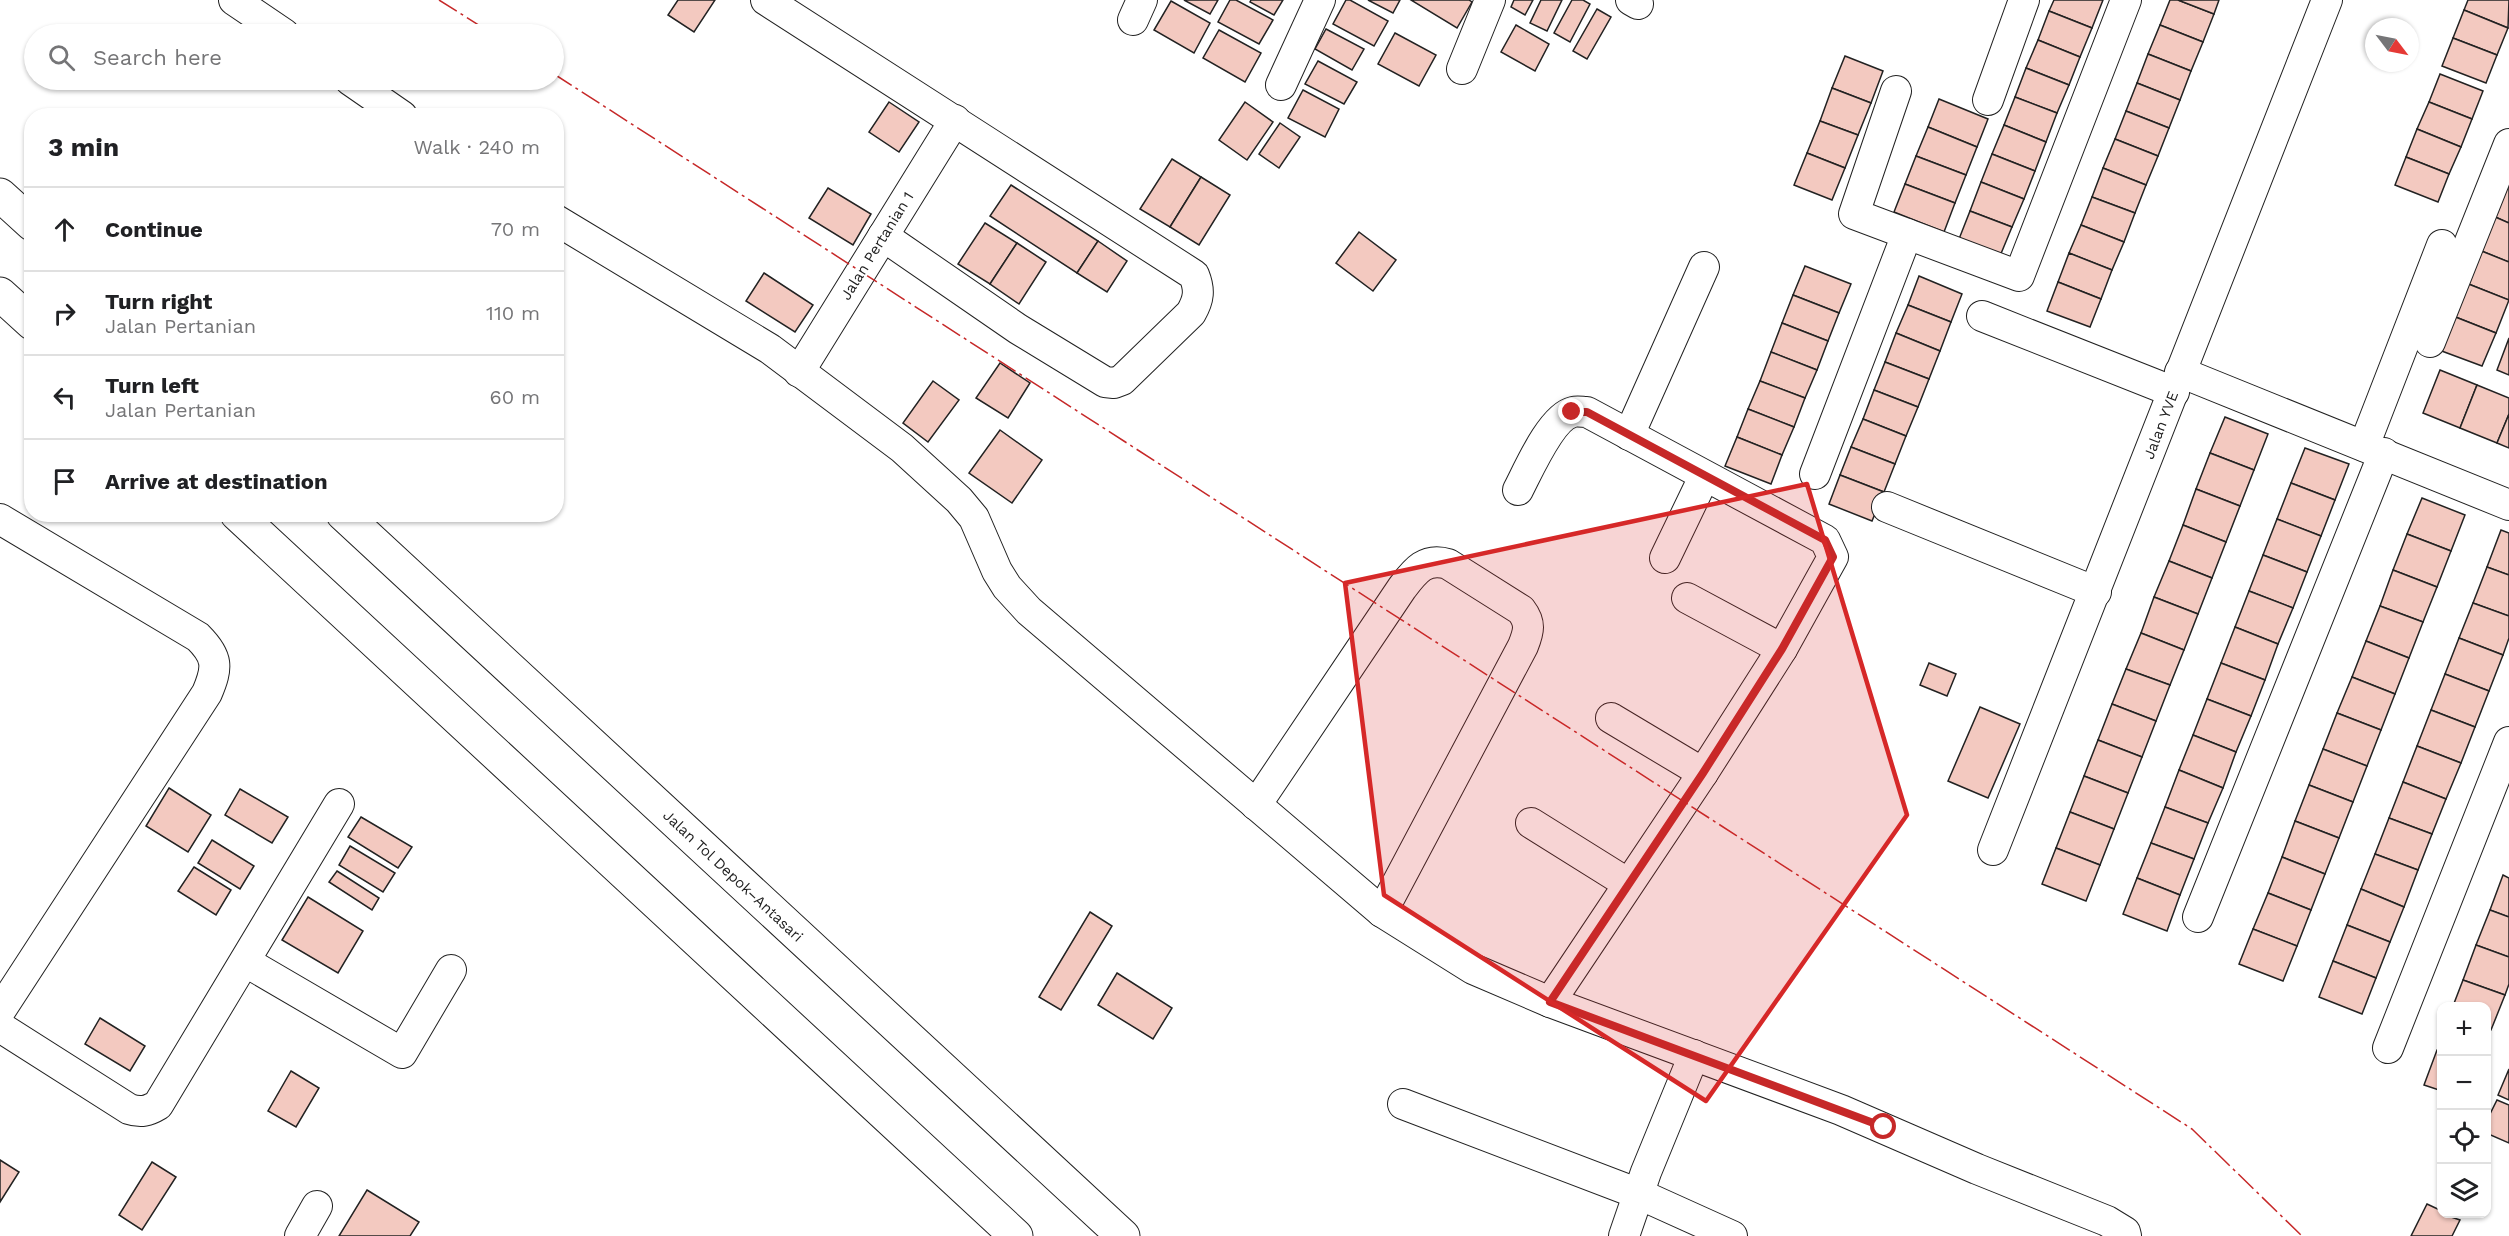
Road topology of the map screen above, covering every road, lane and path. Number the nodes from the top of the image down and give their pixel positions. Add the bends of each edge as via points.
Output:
1 (234, 0) edge
2 (766, 0) edge
3 (1320, 0) edge
4 (1490, 0) edge
5 (2024, 0) edge
6 (2126, 0) edge
7 (2327, 0) edge
8 (269, 24) edge
9 (1462, 69) dead end
10 (1281, 85) dead end
11 (364, 90) edge
12 (1896, 91) dead end
13 (1988, 100) dead end
14 (390, 108) edge
15 (955, 120) junction
16 (2509, 144) edge
17 (0, 195) edge
18 (24, 217) edge
19 (564, 225) edge
20 (1907, 234) junction
21 (883, 236) junction
22 (2442, 244) dead end
23 (1704, 267) dead end
24 (0, 294) edge
25 (24, 316) edge
26 (1982, 316) dead end
27 (2430, 342) dead end
28 (799, 372) junction
29 (2177, 382) junction
30 (1629, 435) junction
31 (2374, 450) junction
32 (1815, 474) dead end
33 (1704, 477) junction
34 (1518, 490) dead end
35 (2509, 505) edge
36 (1887, 507) dead end
37 (0, 519) edge
38 (246, 522) edge
39 (352, 522) edge
40 (1665, 558) dead end
41 (2096, 592) junction
42 (1687, 598) dead end
43 (1782, 649) junction
44 (1611, 718) dead end
45 (2509, 742) edge
46 (1703, 773) junction
47 (339, 804) dead end
48 (1256, 805) junction
49 (1531, 823) dead end
50 (1993, 850) dead end
51 (1627, 884) junction
52 (1382, 912) junction
53 (2198, 917) dead end
54 (246, 962) junction
55 (450, 970) dead end
56 (1550, 1002) junction
57 (0, 1011) edge
58 (0, 1027) edge
59 (2388, 1048) dead end
60 (1694, 1055) junction
61 (1403, 1104) dead end
62 (1639, 1194) junction
63 (317, 1206) dead end
64 (300, 1236) edge
65 (1016, 1236) edge
66 (1123, 1236) edge
67 (1624, 1236) edge
68 (1732, 1236) edge
69 (2126, 1236) edge

1 - 8 street
2 - 15 street
3 - 10 street
4 - 9 street
5 - 13 street
6 - 20 street via 2019,276
7 - 29 street, Jalan YVE
11 - 14 street
12 - 20 street via 1854,214
15 - 21 street, Jalan Pertanian 1
15 - 21 street via 1194,275 1199,288 1198,303 1122,380 1105,382 1018,329
16 - 27 street
17 - 18 highway
19 - 28 street via 770,349
20 - 32 street
21 - 28 street, Jalan Pertanian 1
22 - 31 street
23 - 30 street
24 - 25 highway
26 - 29 street
28 - 48 street via 902,448 959,500 974,518 1007,587 1029,611
29 - 31 street
29 - 41 street, Jalan YVE
30 - 33 street
30 - 34 street via 1587,412 1572,412 1553,428
31 - 35 street
31 - 53 street
33 - 40 street
33 - 43 street via 1825,540 1830,548 1830,565
36 - 41 street
37 - 57 street via 198,637 210,649 214,676 207,693
38 - 65 highway
39 - 66 highway, Jalan Tol Depok–Antasari
41 - 50 street, Jalan YVE
42 - 43 street
43 - 46 street
44 - 46 street
45 - 59 street
46 - 51 street
47 - 54 street
48 - 52 street
48 - 52 street via 1418,568 1427,562 1448,564 1521,610 1529,620 1523,646
49 - 51 street
51 - 56 street
52 - 56 street via 1473,969
54 - 55 street via 402,1053
54 - 58 street via 165,1096 148,1111 129,1109
56 - 60 street
60 - 62 street
60 - 69 street via 1884,1127 2107,1221
61 - 62 street
62 - 67 street
62 - 68 street
63 - 64 street

